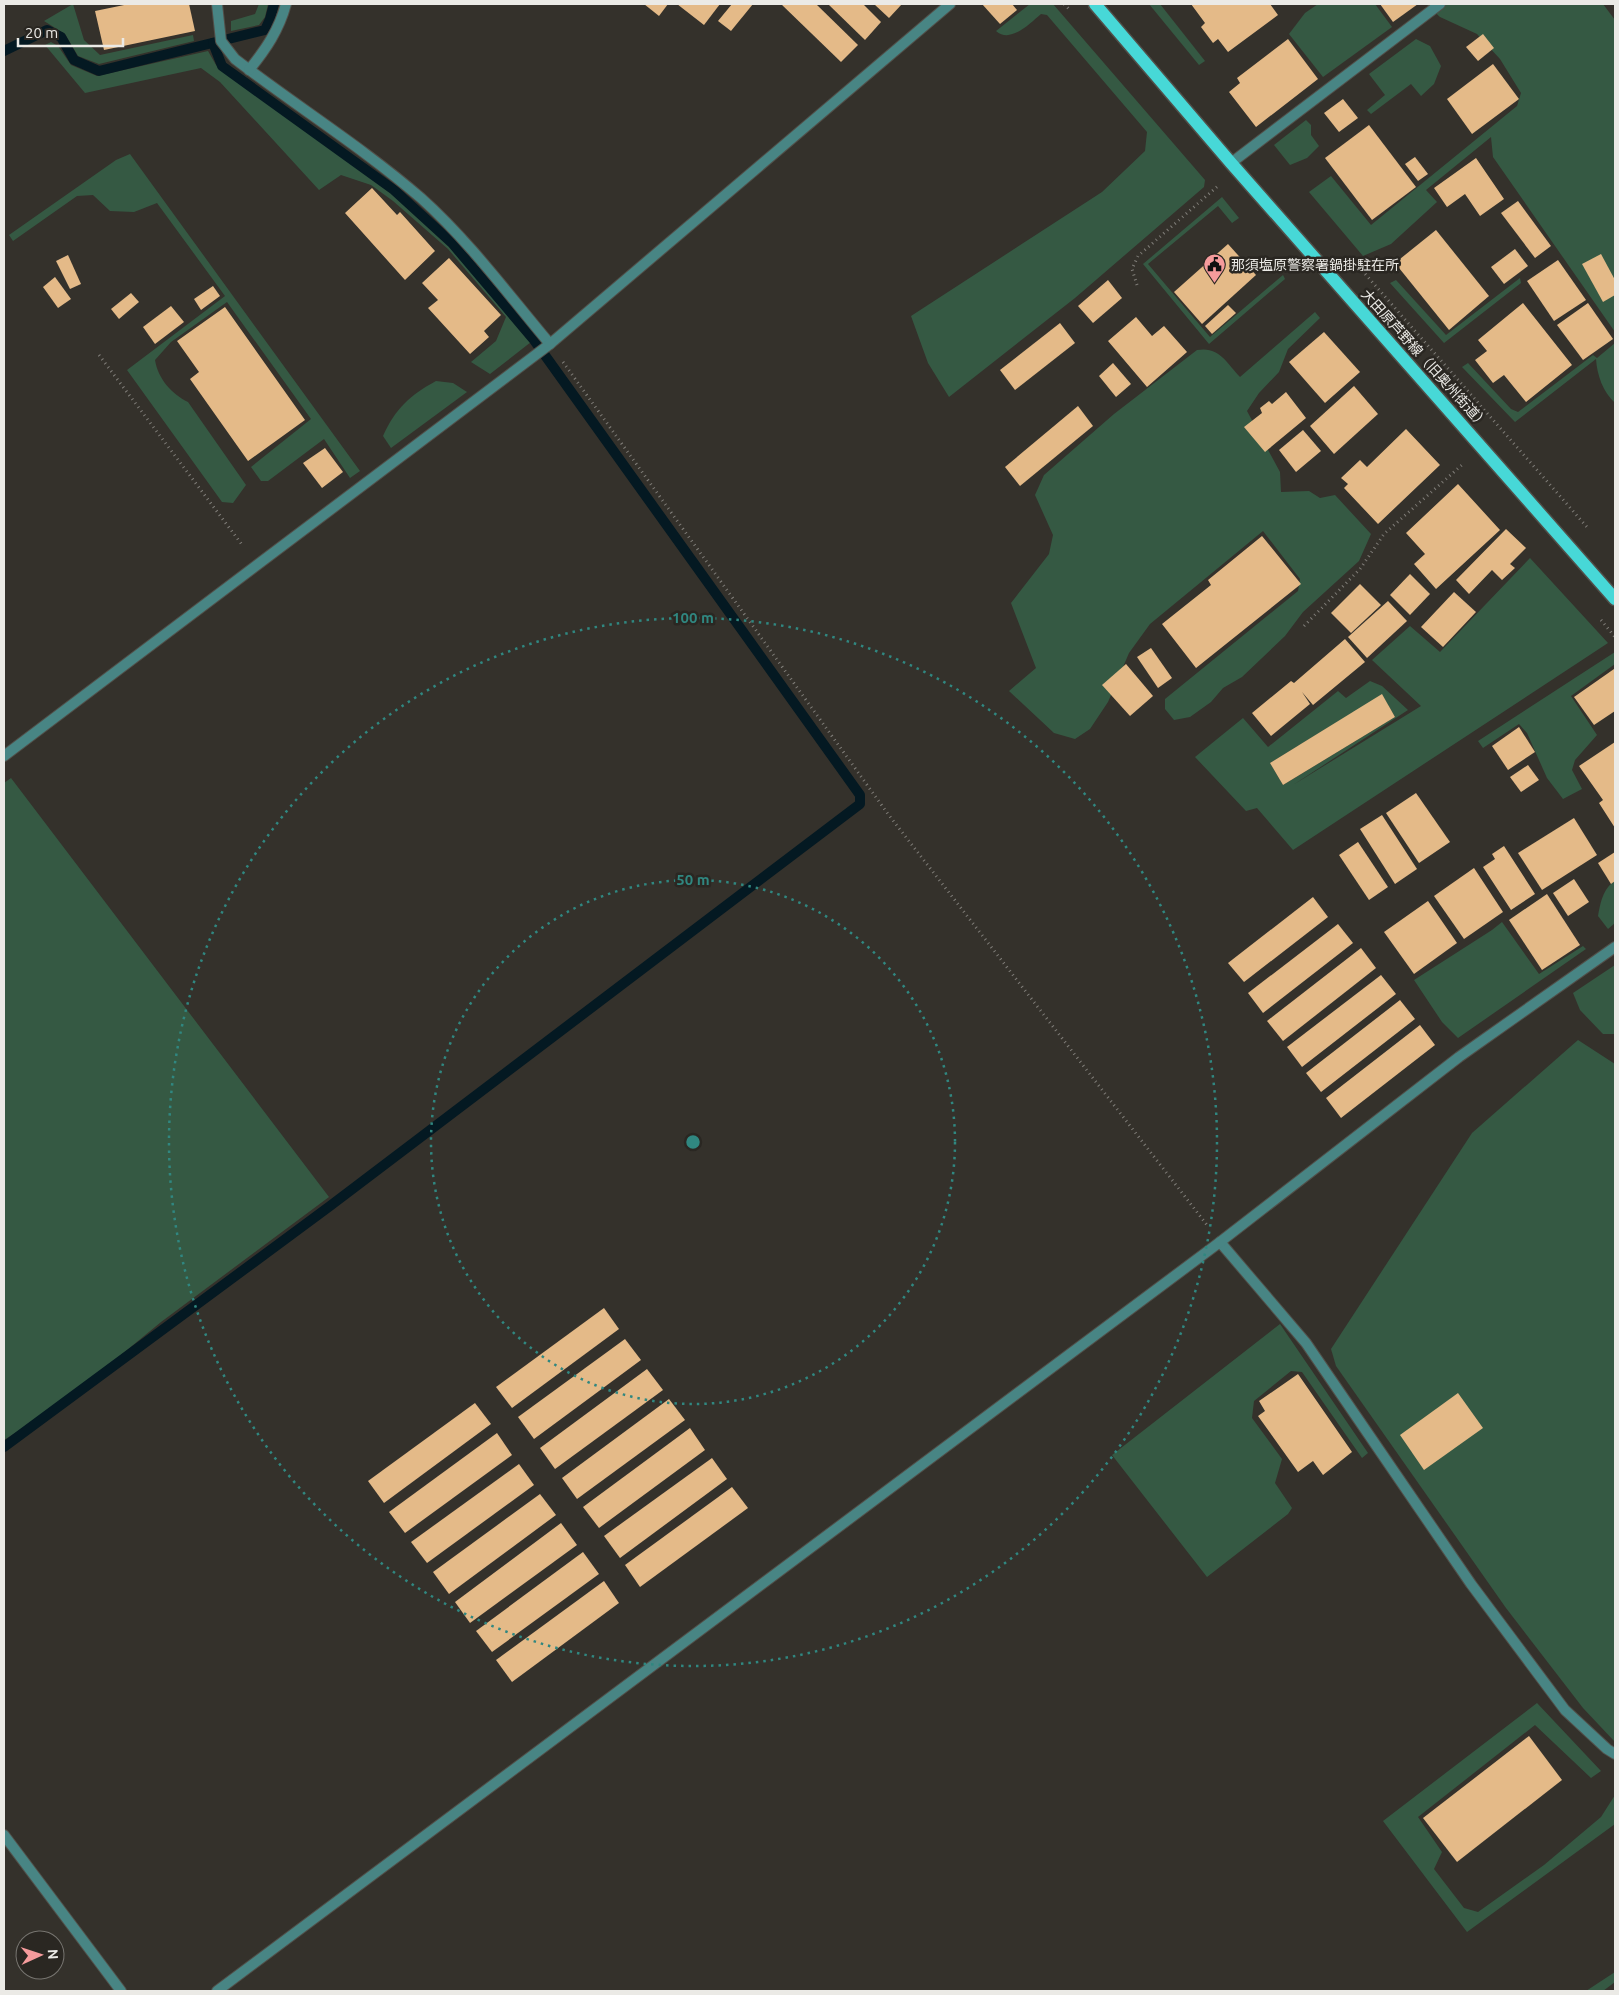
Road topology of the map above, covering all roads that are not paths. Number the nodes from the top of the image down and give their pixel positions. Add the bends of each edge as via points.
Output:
1 (217, 4) edge
2 (286, 4) edge
3 (950, 4) edge
4 (1095, 4) edge
5 (1440, 4) edge
6 (249, 70) junction
7 (1234, 167) junction
8 (550, 344) junction
9 (1615, 598) edge
10 (4, 756) edge
11 (1615, 947) edge
12 (1220, 1242) junction
13 (1615, 1754) edge
14 (4, 1835) edge
15 (121, 1991) edge
16 (217, 1991) edge

1 - 6 street via 221,41
2 - 6 street via 280,25
3 - 8 street
4 - 7 main road, 大田原芦野線（旧奥州街道）
5 - 7 street
6 - 8 street via 421,198 459,236
7 - 9 main road, 大田原芦野線（旧奥州街道）
8 - 10 street
11 - 12 street via 1459,1057
12 - 13 street via 1306,1343 1470,1584 1565,1710
12 - 16 street
14 - 15 street

